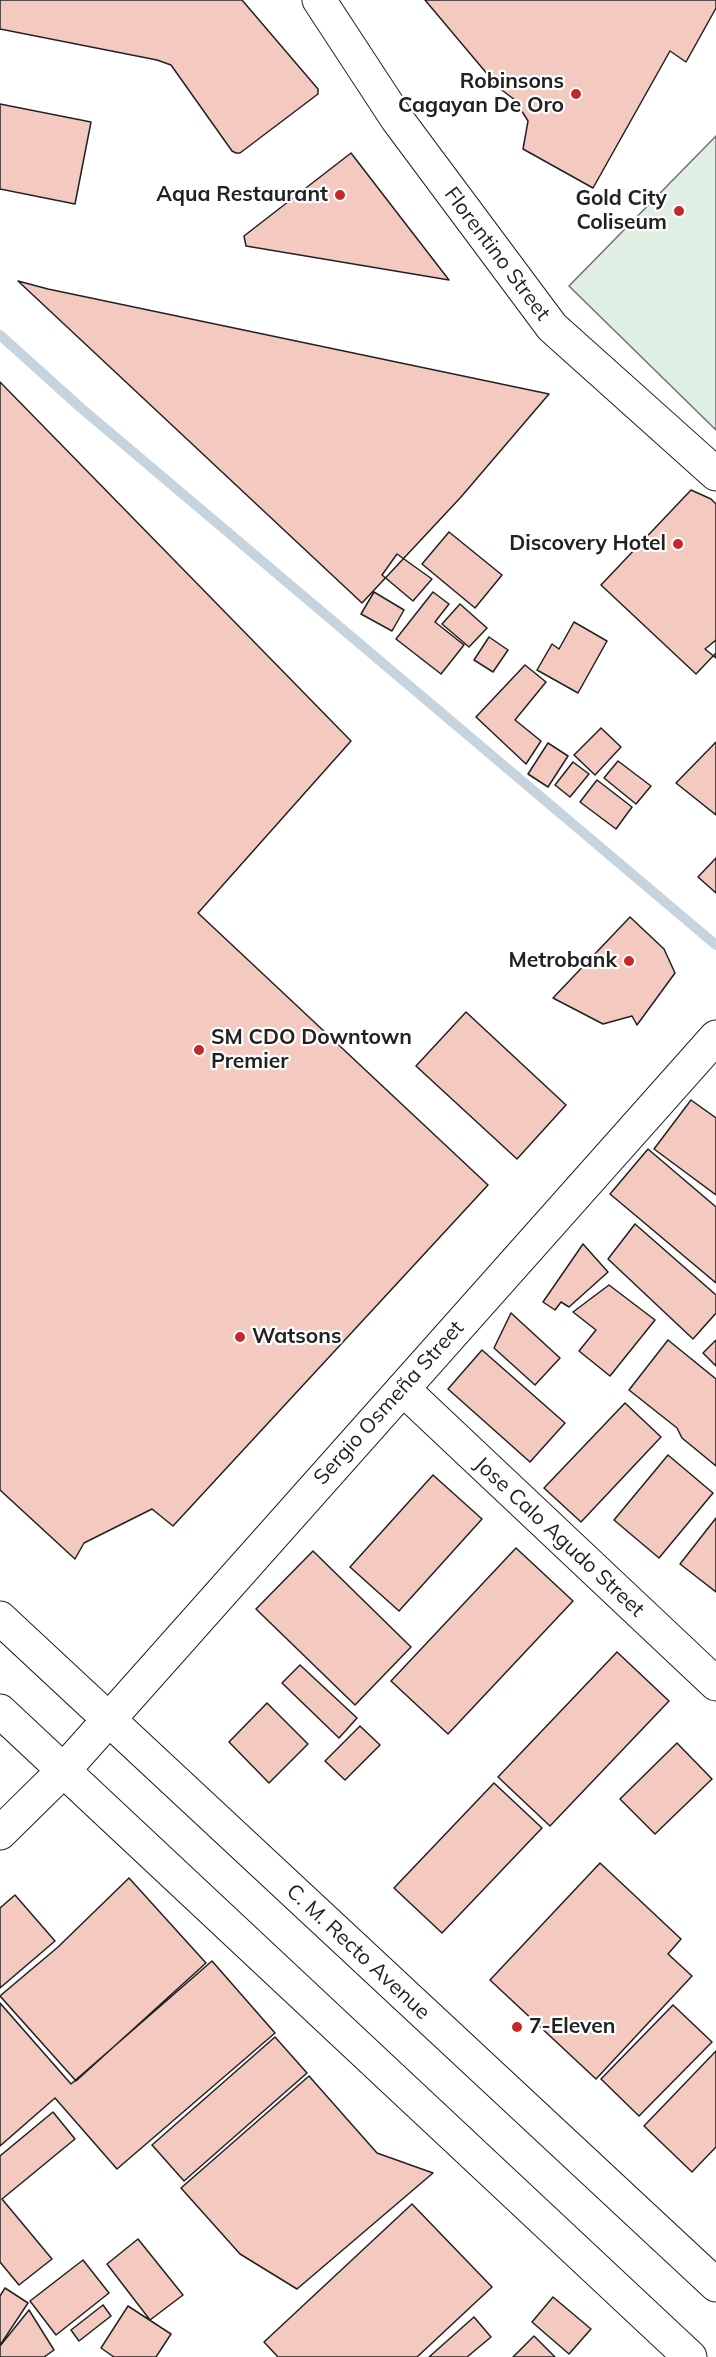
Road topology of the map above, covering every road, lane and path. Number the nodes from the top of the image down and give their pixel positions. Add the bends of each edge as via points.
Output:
1 (319, 0) edge
2 (716, 474) edge
3 (716, 1037) edge
4 (403, 1389) junction
5 (0, 1618) edge
6 (716, 1684) edge
7 (0, 1712) edge
8 (109, 1720) junction
9 (63, 1771) junction
10 (0, 1833) edge
11 (716, 2285) edge
12 (690, 2357) edge

1 - 2 main road, Florentino Street via 397,119 552,327
3 - 4 main road, Sergio Osmeña Street
4 - 6 main road, Jose Calo Agudo Street
4 - 8 main road, Sergio Osmeña Street
5 - 8 main road, C. M. Recto Avenue
7 - 9 main road
8 - 9 main road, Sergio Osmeña Street
8 - 11 main road, C. M. Recto Avenue
9 - 10 main road, Sergio Osmeña Street
9 - 12 main road

